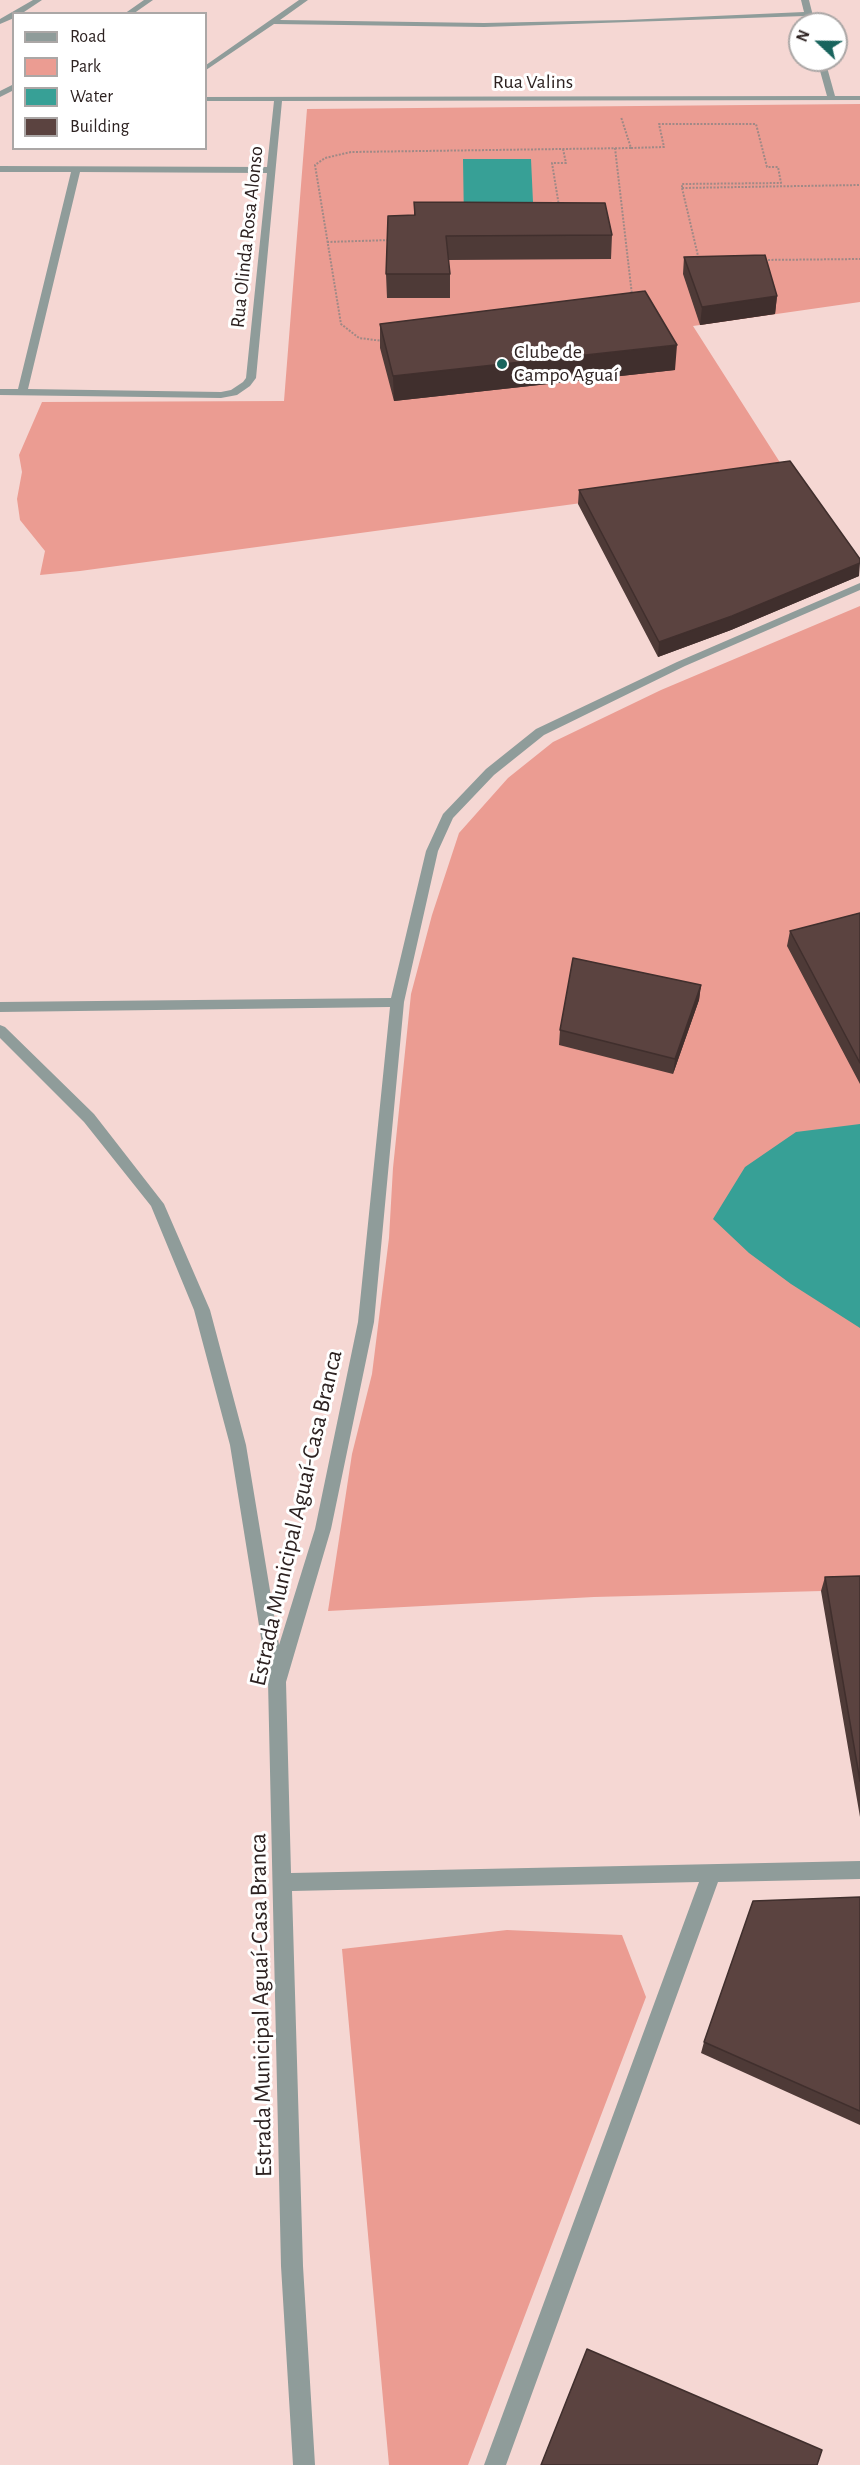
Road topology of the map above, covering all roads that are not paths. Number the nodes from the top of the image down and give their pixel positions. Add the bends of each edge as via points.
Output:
1 (38, 0) edge
2 (150, 0) edge
3 (304, 0) edge
4 (17, 12) edge
5 (130, 12) edge
6 (788, 15) edge
7 (272, 22) junction
8 (207, 67) edge
9 (824, 72) edge
10 (832, 98) junction
11 (860, 98) edge
12 (207, 99) edge
13 (278, 100) junction
14 (0, 169) edge
15 (76, 169) junction
16 (272, 170) junction
17 (0, 392) edge
18 (22, 392) junction
19 (860, 586) edge
20 (397, 1002) junction
21 (0, 1006) edge
22 (0, 1030) edge
23 (277, 1682) junction
24 (860, 1870) edge
25 (712, 1873) junction
26 (281, 1882) junction
27 (304, 2465) edge
28 (495, 2465) edge

1 - 4 street
2 - 5 street
3 - 7 street
6 - 7 street via 495,24
7 - 8 street
9 - 10 street
10 - 11 street, Rua Valins
10 - 13 street, Rua Valins
12 - 13 street, Rua Valins
13 - 16 street, Rua Olinda Rosa Alonso
14 - 15 street
15 - 16 street
15 - 18 street
16 - 18 street, Rua Olinda Rosa Alonso via 251,378 243,389 221,395
17 - 18 street
19 - 20 street, Estrada Municipal Aguaí-Casa Branca via 681,664 540,732 490,772 447,818 432,851
20 - 21 street
20 - 23 street, Estrada Municipal Aguaí-Casa Branca via 366,1322 323,1528
22 - 23 street via 89,1118 157,1204 202,1310 238,1445
23 - 26 street, Estrada Municipal Aguaí-Casa Branca
24 - 25 street
25 - 26 street
25 - 28 street
26 - 27 street, Estrada Municipal Aguaí-Casa Branca via 292,2266

